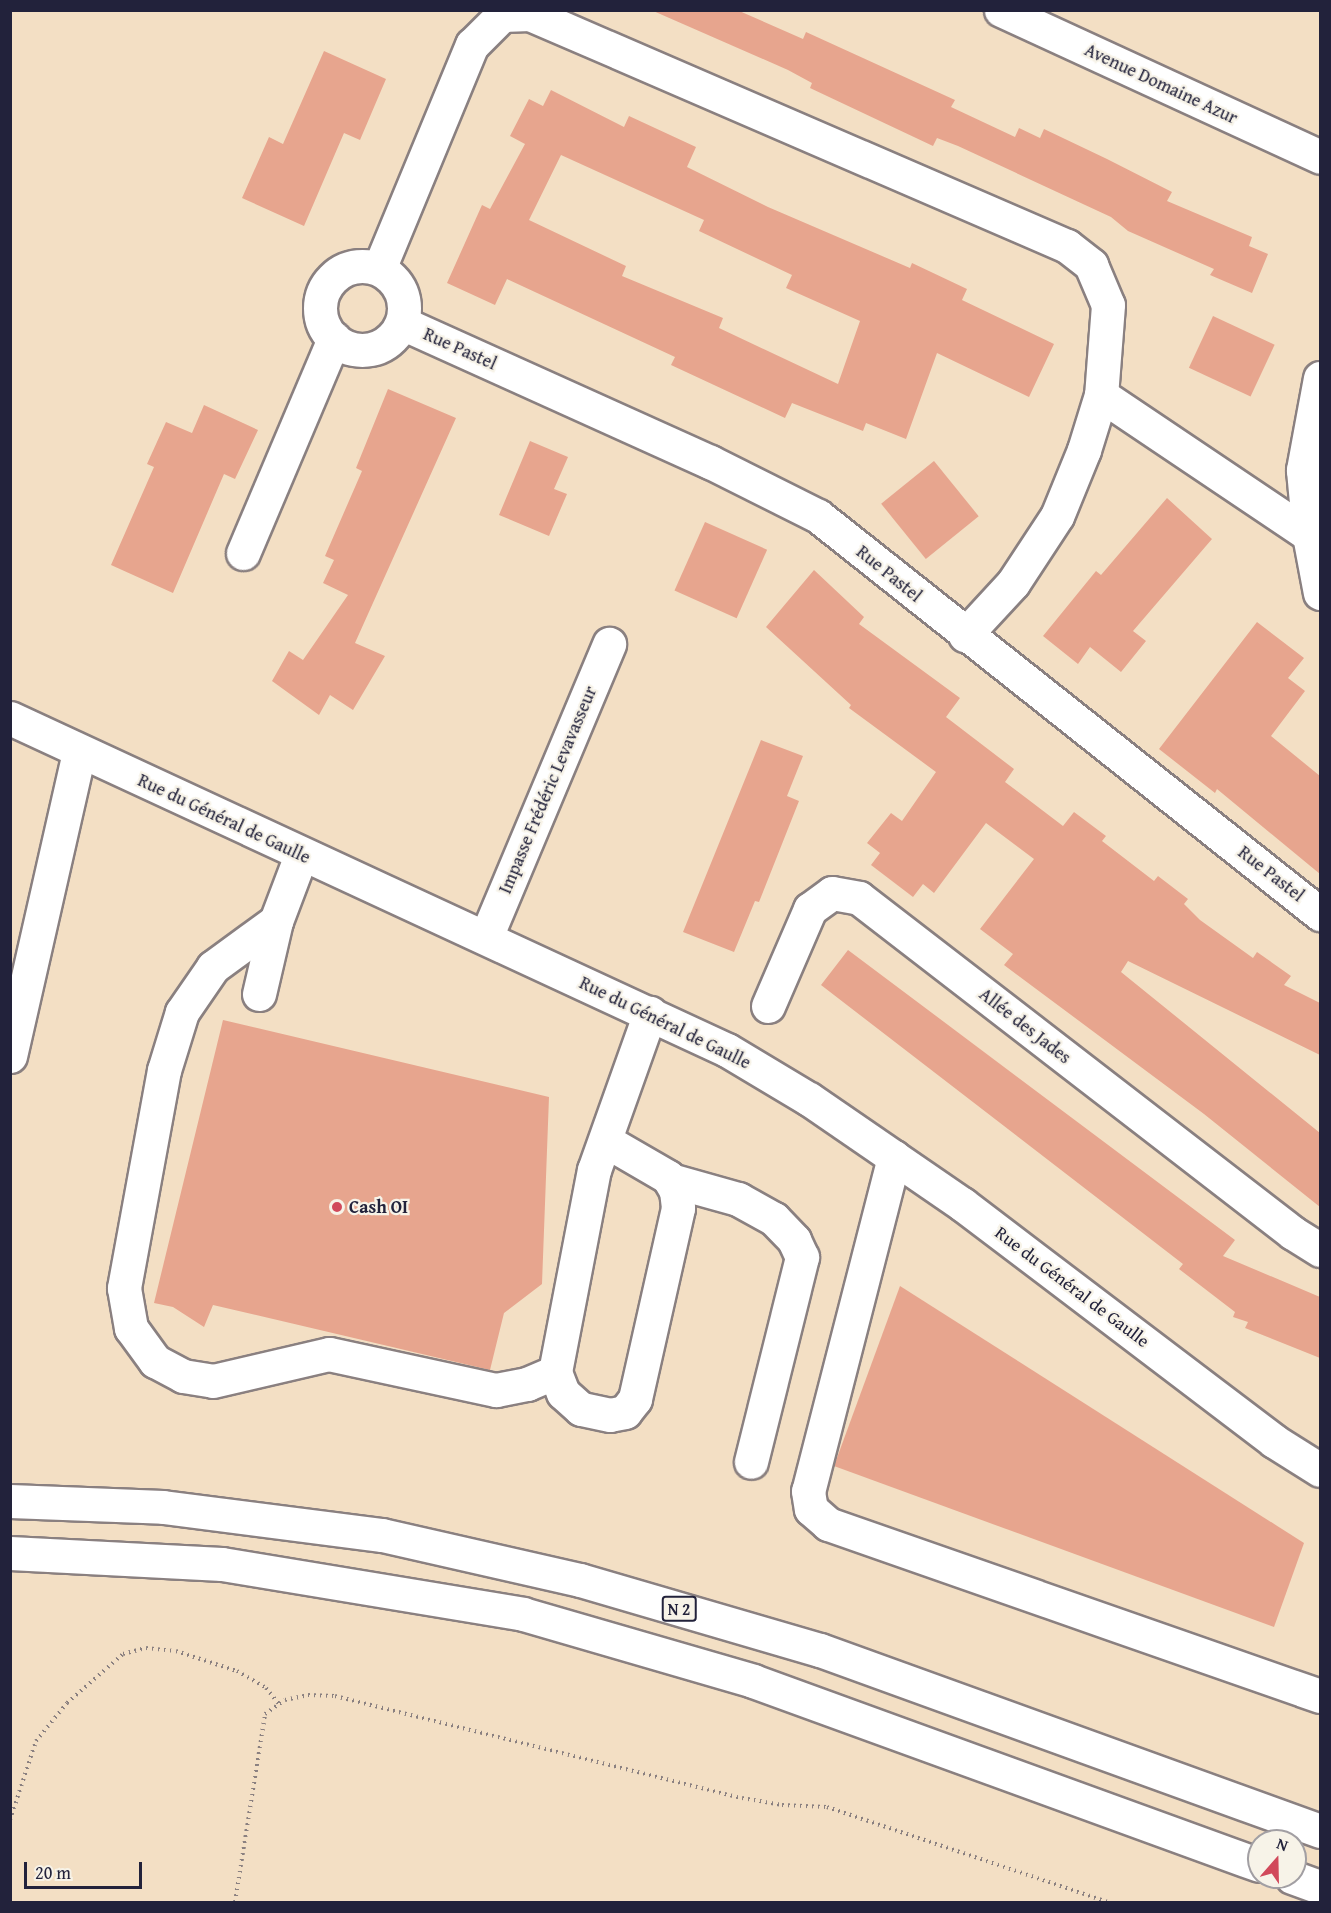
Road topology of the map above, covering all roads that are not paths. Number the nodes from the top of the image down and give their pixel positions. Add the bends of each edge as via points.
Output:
1 (1001, 10) edge
2 (1320, 157) edge
3 (379, 269) junction
4 (402, 323) junction
5 (334, 339) junction
6 (1320, 378) edge
7 (1101, 395) junction
8 (1315, 533) edge
9 (243, 553) dead end
10 (1320, 593) edge
11 (965, 635) junction
12 (609, 644) dead end
13 (10, 718) edge
14 (79, 752) junction
15 (301, 855) junction
16 (1320, 914) edge
17 (276, 921) junction
18 (486, 937) junction
19 (259, 994) dead end
20 (768, 1006) dead end
21 (650, 1013) junction
22 (10, 1056) edge
23 (606, 1142) junction
24 (894, 1157) junction
25 (670, 1180) junction
26 (1320, 1250) edge
27 (555, 1372) junction
28 (751, 1462) dead end
29 (1320, 1470) edge
30 (10, 1501) edge
31 (10, 1553) edge
32 (1320, 1696) edge
33 (1320, 1831) edge
34 (1247, 1861) edge

1 - 2 main road, Avenue Domaine Azur
3 - 4 main road via 390,276 401,292 405,310
3 - 5 main road via 352,267 330,280 320,304 321,317
3 - 7 main road via 472,45 502,15 530,14 1067,246 1091,265 1108,305
4 - 5 main road via 385,344 373,350 352,349
4 - 11 main road, Rue Pastel via 710,462 818,516
5 - 9 main road
6 - 8 main road via 1303,470
7 - 8 main road
7 - 11 main road via 1057,516 1013,583
8 - 10 main road
11 - 16 main road, Rue Pastel
12 - 18 main road, Impasse Frédéric Levavasseur
13 - 14 main road, Rue du Général de Gaulle
14 - 15 main road, Rue du Général de Gaulle
14 - 22 main road
15 - 17 main road
15 - 18 main road, Rue du Général de Gaulle
17 - 19 main road
17 - 27 main road via 213,967 182,1012 164,1070 124,1288 131,1328 155,1360 183,1376 213,1381 328,1354 496,1390 527,1384
18 - 21 main road, Rue du Général de Gaulle
20 - 26 main road, Allée des Jades via 810,909 832,893 859,898
21 - 23 main road
21 - 24 main road, Rue du Général de Gaulle via 727,1050
23 - 25 main road
23 - 27 main road via 594,1170
24 - 29 main road, Rue du Général de Gaulle via 962,1204 1274,1441
24 - 32 main road via 808,1491 811,1509 828,1524
25 - 27 main road via 678,1208 635,1399 625,1412 610,1415 581,1409 563,1393
25 - 28 main road via 738,1199 774,1219 794,1240 802,1257
30 - 33 main road, N 2 via 163,1506 382,1535 580,1580 820,1650
31 - 34 main road via 222,1564 523,1614 753,1681

